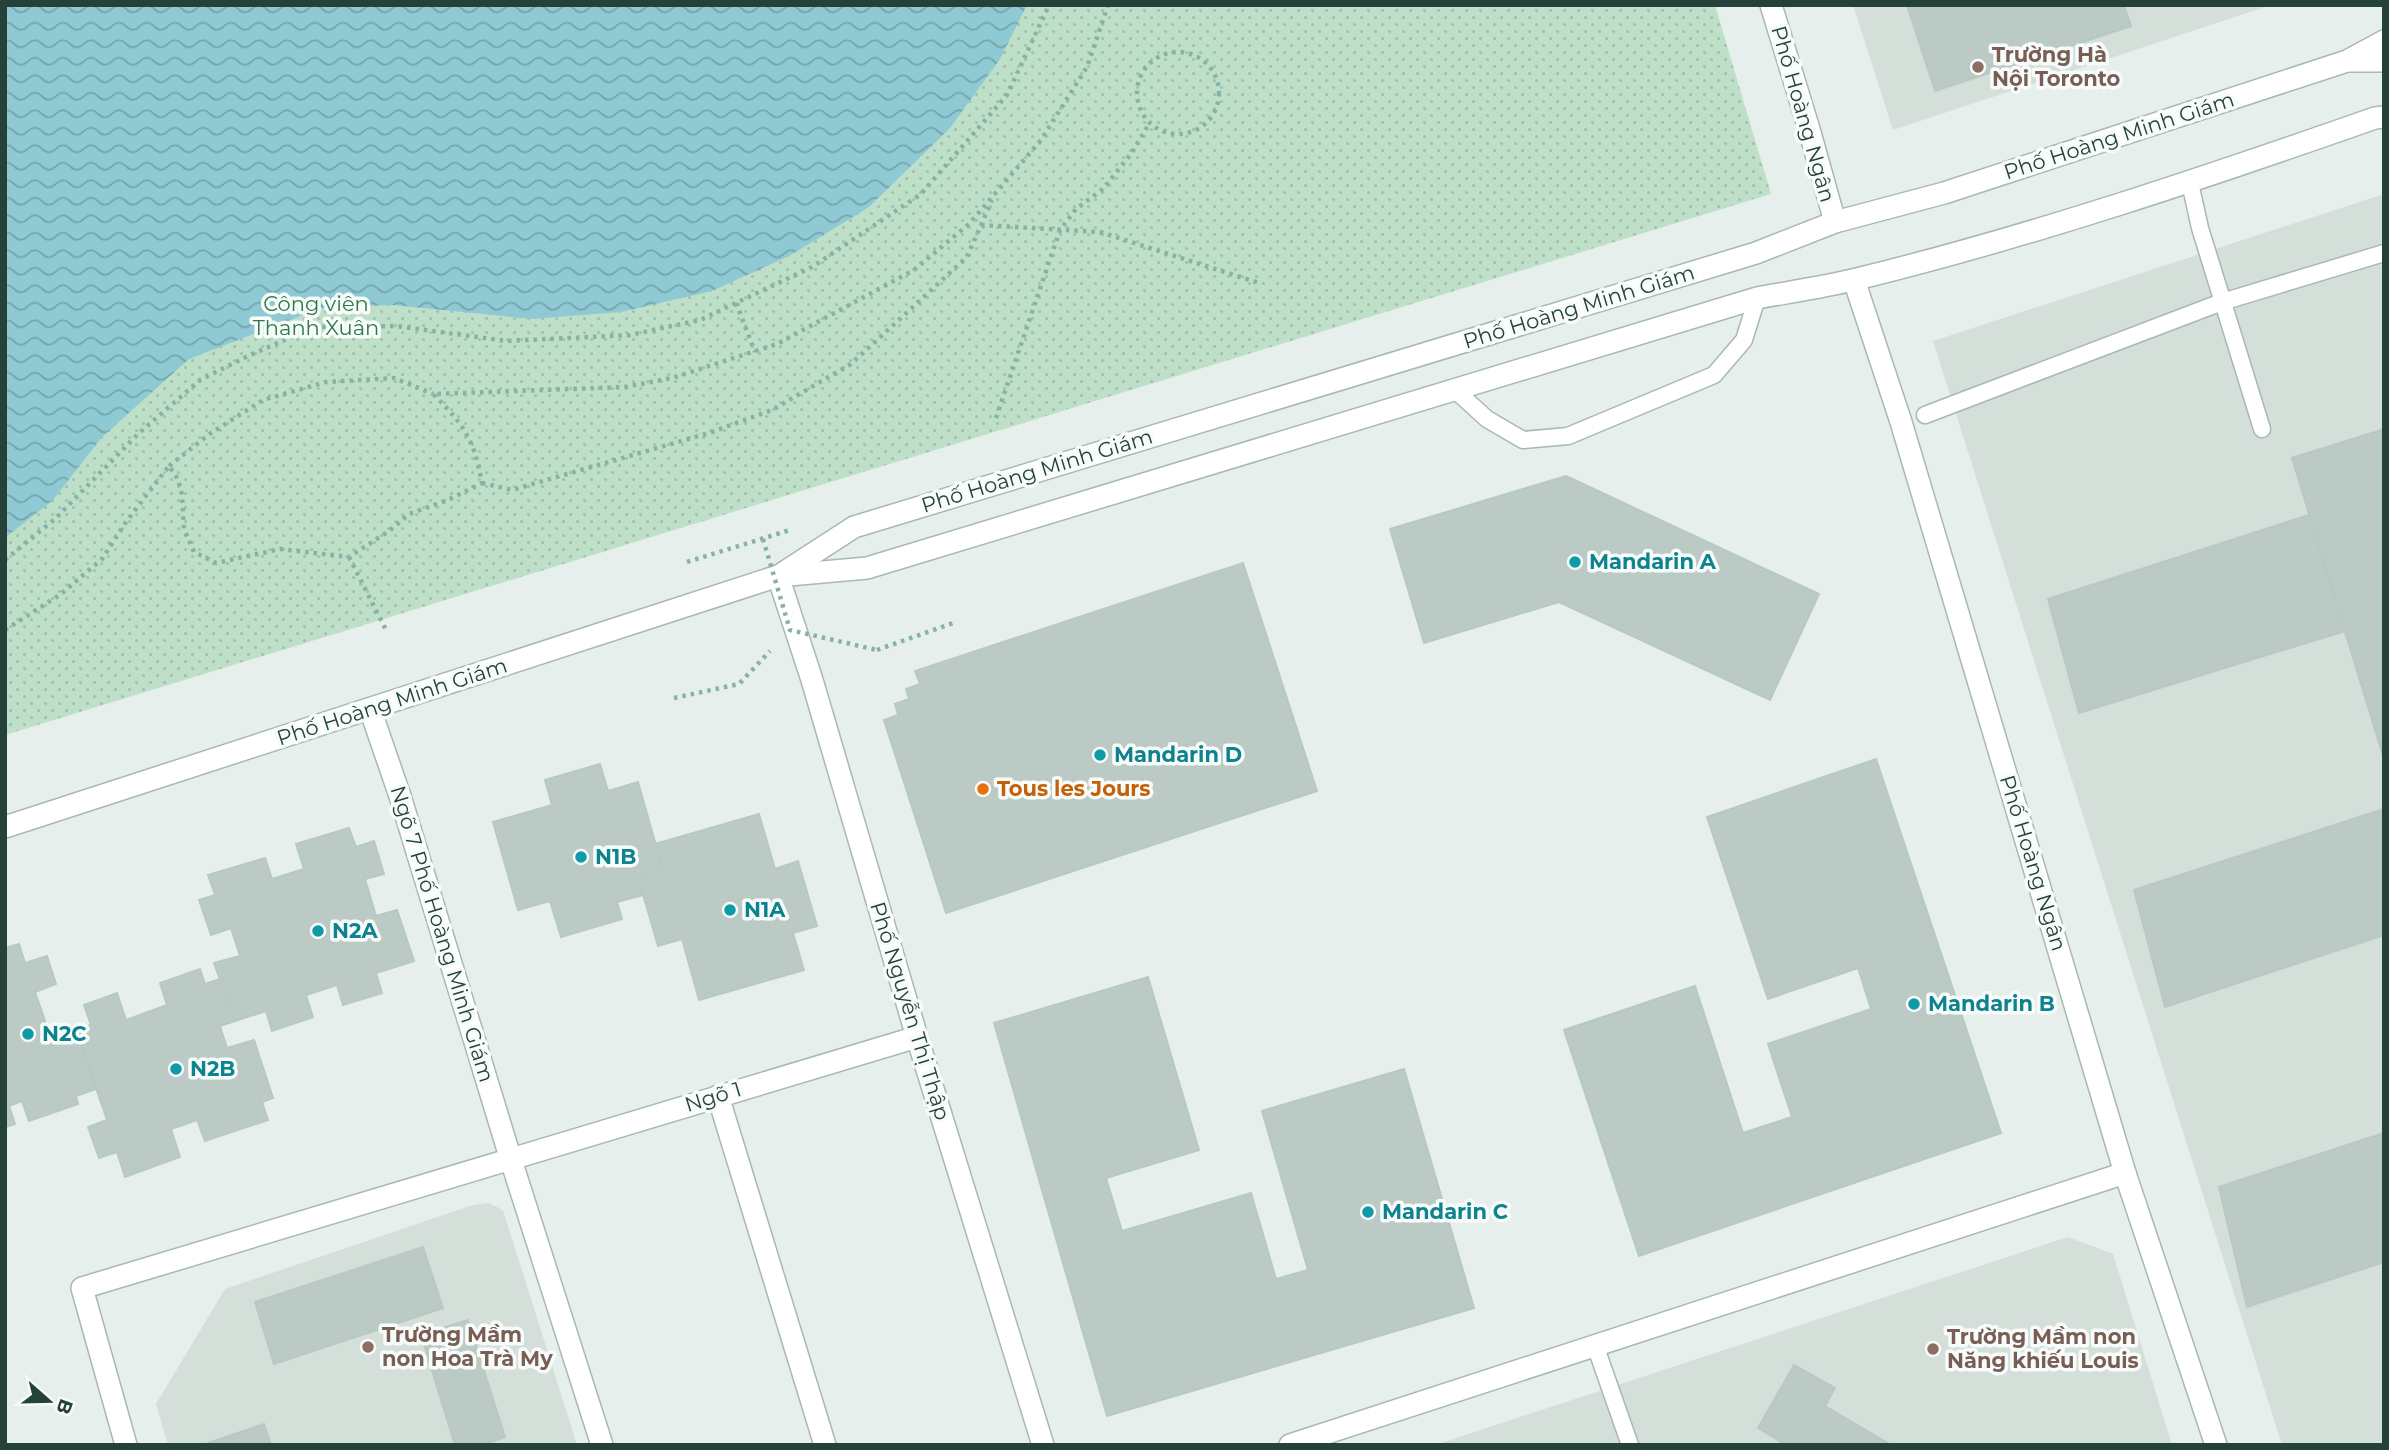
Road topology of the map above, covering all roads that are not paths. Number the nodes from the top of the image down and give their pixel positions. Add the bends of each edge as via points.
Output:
1 (1771, 5) edge
2 (2384, 41) edge
3 (2347, 61) junction
4 (2384, 61) edge
5 (2381, 115) edge
6 (2190, 183) junction
7 (1835, 222) junction
8 (2384, 253) edge
9 (1854, 280) junction
10 (1757, 298) junction
11 (2222, 302) junction
12 (1454, 389) junction
13 (1925, 415) dead end
14 (2262, 429) dead end
15 (778, 576) junction
16 (370, 709) junction
17 (5, 827) edge
18 (917, 1037) junction
19 (718, 1096) junction
20 (511, 1160) junction
21 (2125, 1173) junction
22 (1595, 1346) junction
23 (126, 1445) edge
24 (601, 1445) edge
25 (825, 1445) edge
26 (1043, 1445) edge
27 (1290, 1445) edge
28 (1630, 1445) edge
29 (2216, 1445) edge

1 - 7 street, Phố Hoàng Ngân
2 - 3 street, Phố Hoàng Minh Giám
3 - 4 street
3 - 7 street, Phố Hoàng Minh Giám via 1944,193
5 - 6 street, Phố Hoàng Minh Giám
6 - 9 street, Phố Hoàng Minh Giám
6 - 11 lane
7 - 15 street, Phố Hoàng Minh Giám via 1756,253 854,527
8 - 11 lane
9 - 10 street, Phố Hoàng Minh Giám
9 - 21 street, Phố Hoàng Ngân via 1901,422
10 - 12 street, Phố Hoàng Minh Giám
10 - 12 lane via 1744,340 1714,375 1568,436 1523,440 1487,419
11 - 13 lane
11 - 14 lane
12 - 15 street, Phố Hoàng Minh Giám via 867,568
15 - 16 street, Phố Hoàng Minh Giám
15 - 18 street, Phố Nguyễn Thị Thập
16 - 17 street, Phố Hoàng Minh Giám
16 - 20 street, Ngõ 7 Phố Hoàng Minh Giám
18 - 19 street, Ngõ 1
18 - 26 street, Phố Nguyễn Thị Thập
19 - 20 street, Ngõ 1
19 - 25 street
20 - 23 street, Ngõ 1 via 82,1288
20 - 24 street, Ngõ 7 Phố Hoàng Minh Giám
21 - 22 street
21 - 29 street, Phố Hoàng Ngân
22 - 27 street
22 - 28 lane

